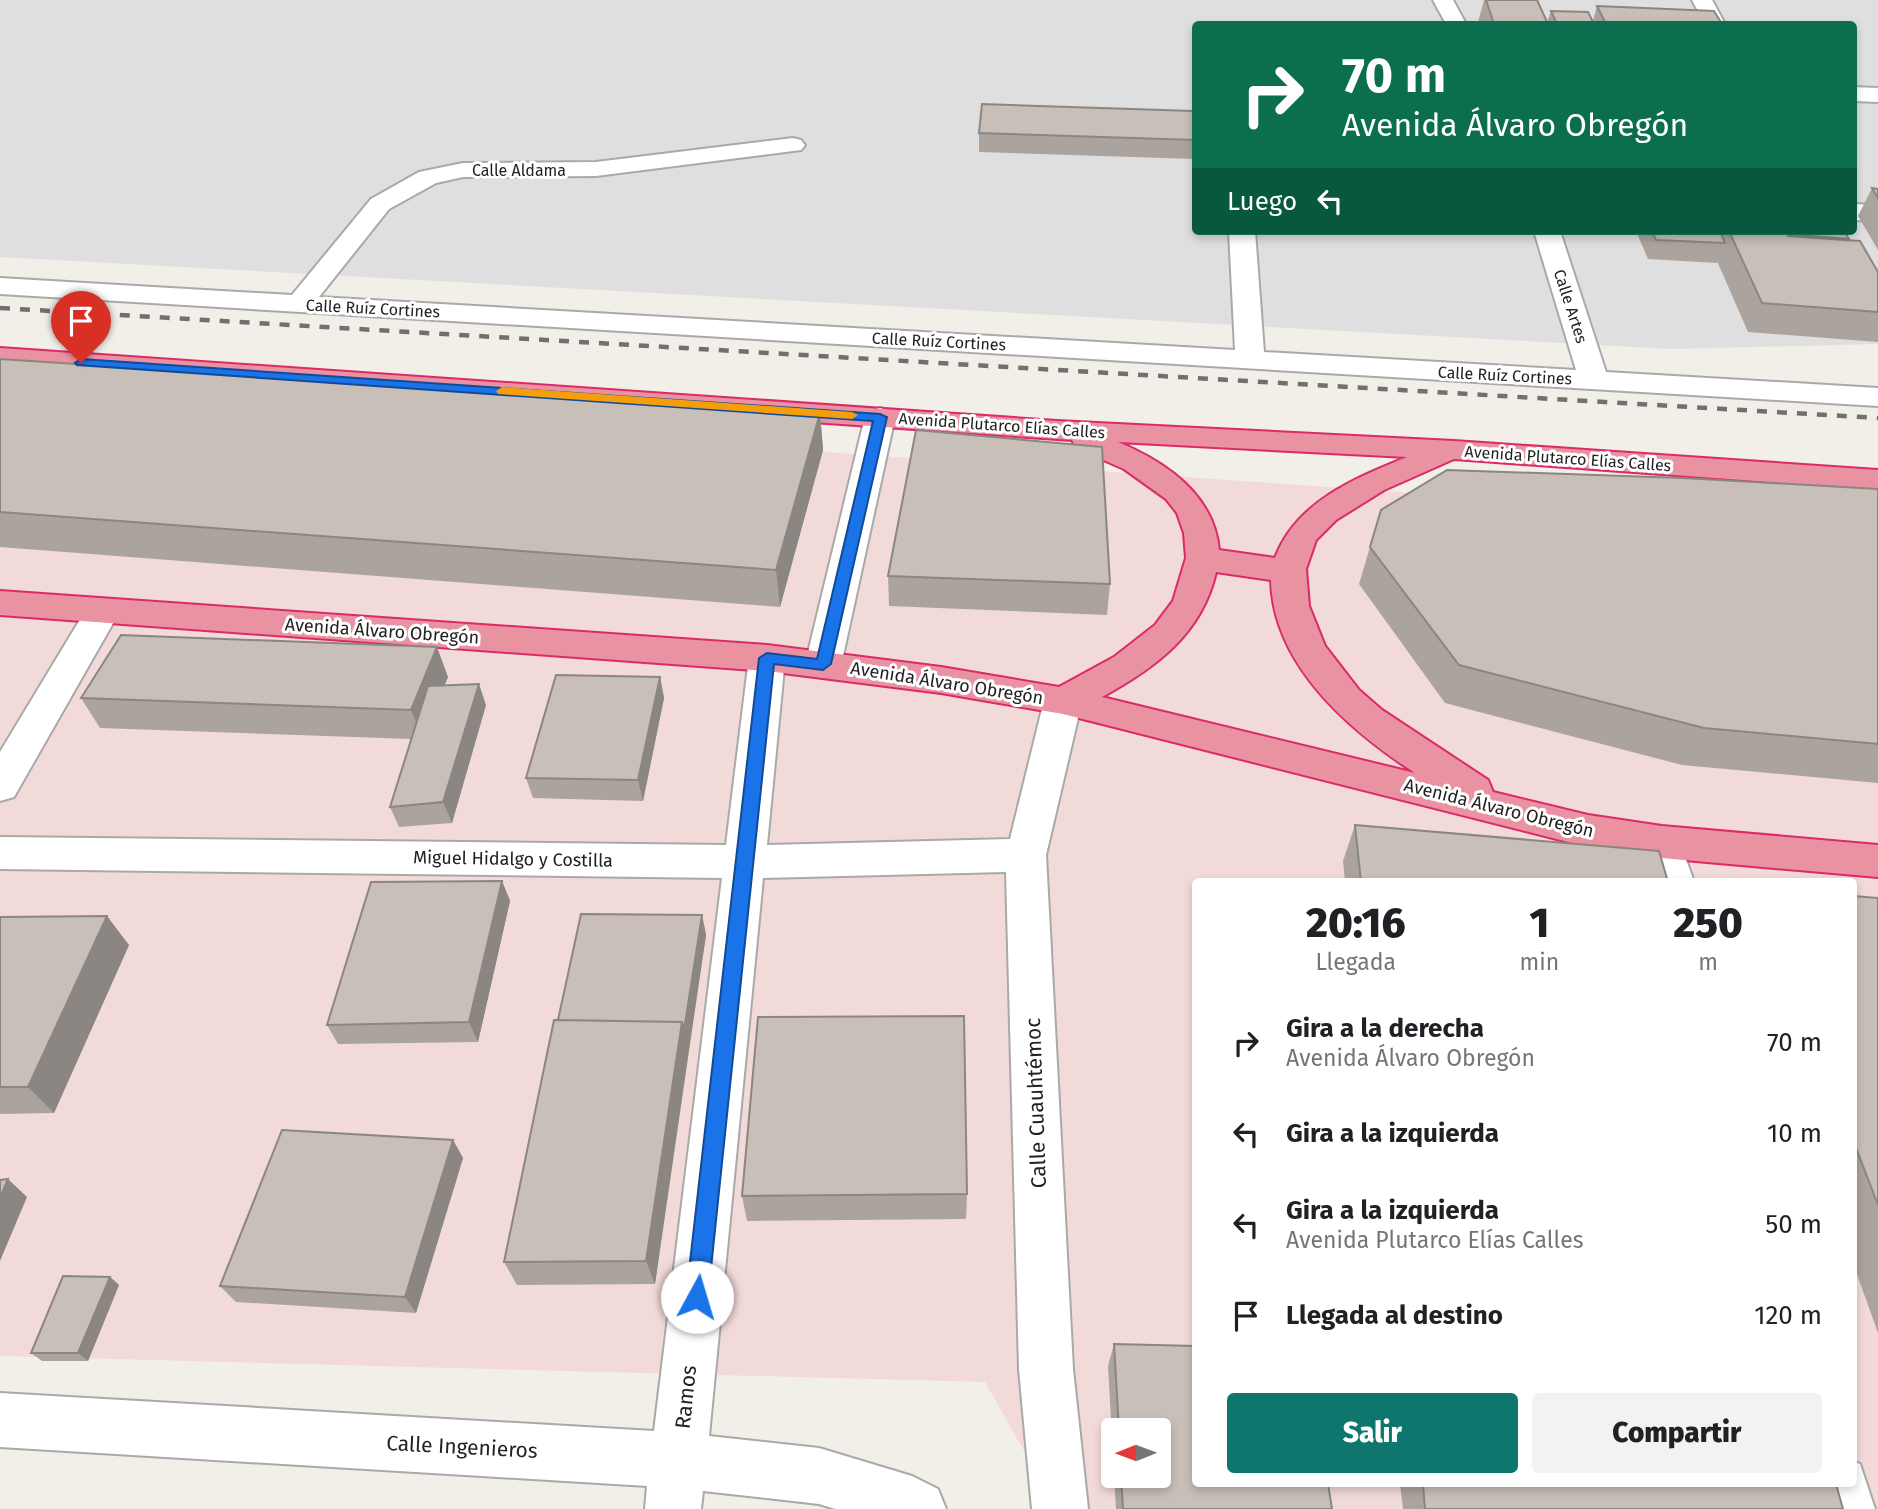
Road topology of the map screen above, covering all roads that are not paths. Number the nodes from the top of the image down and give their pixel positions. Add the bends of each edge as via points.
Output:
1 (1443, 0) edge
2 (1702, 0) edge
3 (1454, 21) edge
4 (1714, 21) edge
5 (1857, 94) edge
6 (1878, 96) edge
7 (793, 145) dead end
8 (1857, 212) edge
9 (1878, 213) edge
10 (1242, 235) edge
11 (1548, 235) edge
12 (0, 286) edge
13 (299, 304) junction
14 (0, 357) edge
15 (1250, 360) junction
16 (1594, 380) junction
17 (1878, 397) edge
18 (880, 417) junction
19 (1057, 430) junction
20 (1454, 450) junction
21 (1878, 480) edge
22 (1202, 559) junction
23 (1288, 571) junction
24 (0, 603) edge
25 (102, 611) junction
26 (767, 658) junction
27 (823, 664) junction
28 (1063, 701) junction
29 (0, 786) edge
30 (1504, 810) junction
31 (1662, 842) junction
32 (0, 853) edge
33 (1027, 855) junction
34 (1878, 861) edge
35 (745, 862) junction
36 (1672, 878) edge
37 (0, 1420) edge
38 (676, 1484) edge
39 (1841, 1487) edge
40 (918, 1509) edge
41 (1060, 1509) edge
42 (1847, 1509) edge

1 - 3 street
2 - 4 street
5 - 6 street
7 - 13 street, Calle Aldama via 596,169 463,170 428,177 380,204
8 - 9 street
10 - 15 street
11 - 16 street, Calle Artes
12 - 13 street, Calle Ruíz Cortines
13 - 15 street, Calle Ruíz Cortines
14 - 18 highway, Avenida Plutarco Elías Calles
15 - 16 street, Calle Ruíz Cortines
16 - 17 street, Calle Ruíz Cortines
18 - 19 highway, Avenida Plutarco Elías Calles
18 - 27 street
19 - 20 highway, Avenida Plutarco Elías Calles
19 - 22 highway via 1125,455 1158,474 1185,499 1203,537
20 - 21 highway, Avenida Plutarco Elías Calles
20 - 23 highway via 1397,472 1343,501 1311,525 1288,562
22 - 23 highway
22 - 28 highway via 1188,608 1164,638 1128,667
23 - 30 highway via 1289,601 1304,644 1333,688 1388,737
24 - 25 highway, Avenida Álvaro Obregón
25 - 26 highway, Avenida Álvaro Obregón
25 - 29 street
26 - 27 highway, Avenida Álvaro Obregón
26 - 35 street, Ramos
27 - 28 highway, Avenida Álvaro Obregón
28 - 30 highway, Avenida Álvaro Obregón
28 - 33 street, Calle Cuauhtémoc
30 - 31 highway, Avenida Álvaro Obregón via 1588,831
31 - 34 highway, Avenida Álvaro Obregón
31 - 36 street
32 - 35 street, Miguel Hidalgo y Costilla
33 - 35 street, Miguel Hidalgo y Costilla
33 - 41 street, Calle Cuauhtémoc via 1046,1369
35 - 38 street, Ramos
37 - 38 street, Calle Ingenieros
38 - 40 street, Calle Ingenieros via 819,1476
39 - 42 street

